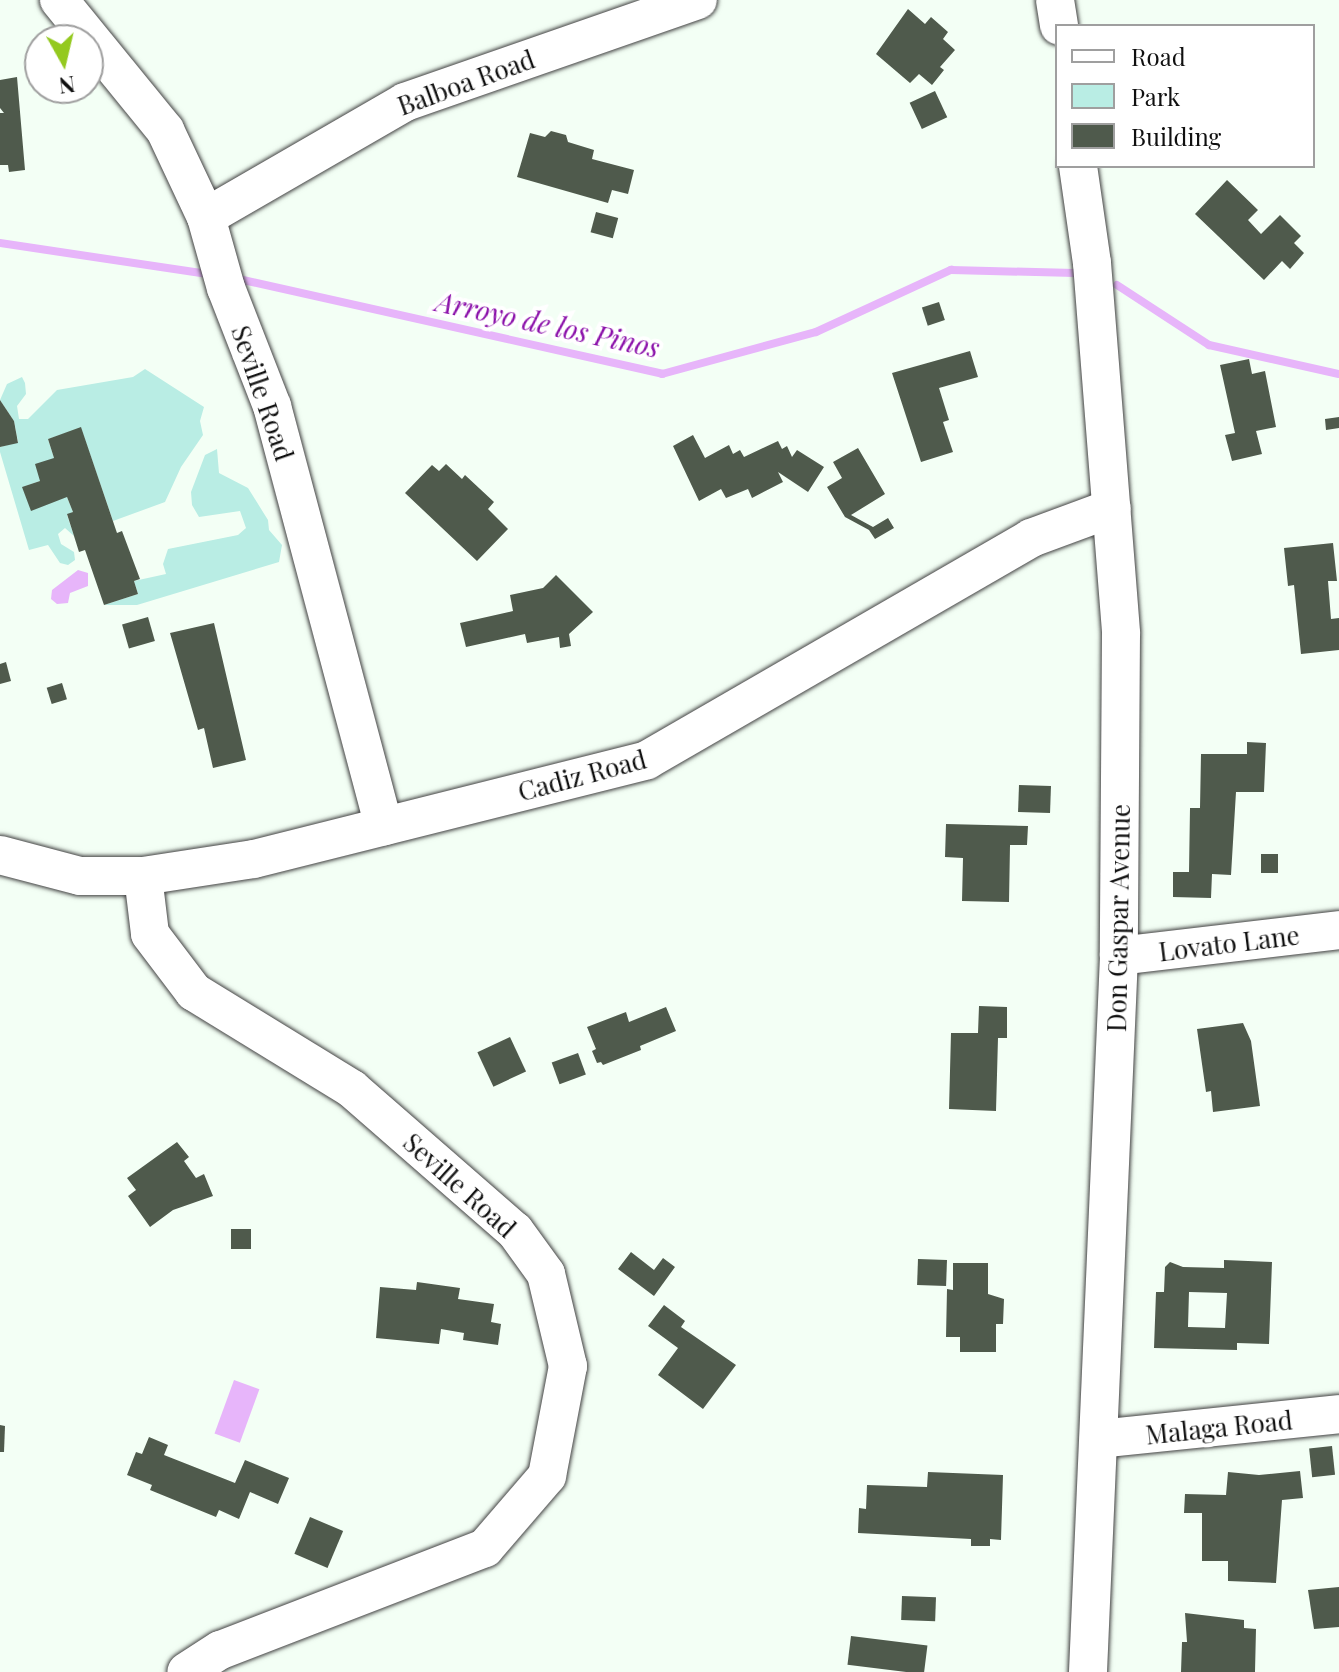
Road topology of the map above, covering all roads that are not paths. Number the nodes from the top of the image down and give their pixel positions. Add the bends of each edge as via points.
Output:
1 (59, 0) edge
2 (698, 0) edge
3 (1055, 0) edge
4 (1059, 24) edge
5 (1078, 168) edge
6 (206, 217) junction
7 (1112, 508) junction
8 (384, 826) junction
9 (0, 855) edge
10 (143, 876) junction
11 (1339, 930) edge
12 (1119, 956) junction
13 (1339, 1414) edge
14 (1099, 1439) junction
15 (186, 1672) edge
16 (1088, 1672) edge

1 - 6 street, Seville Road via 165,130
2 - 6 street, Balboa Road via 405,102
3 - 4 street
5 - 7 street, Don Gaspar Avenue via 1092,263
6 - 8 street, Seville Road via 226,288 272,406
7 - 8 street, Cadiz Road via 1031,538 647,760
7 - 12 street, Don Gaspar Avenue via 1121,634
8 - 10 street, Cadiz Road via 254,859
9 - 10 street, Cadiz Road via 80,876
10 - 15 street, Seville Road via 150,934 194,992 352,1089 515,1231 546,1274 568,1366 547,1476 485,1548 220,1650
11 - 12 street, Lovato Lane
12 - 14 street, Don Gaspar Avenue
13 - 14 street, Malaga Road
14 - 16 street, Don Gaspar Avenue

